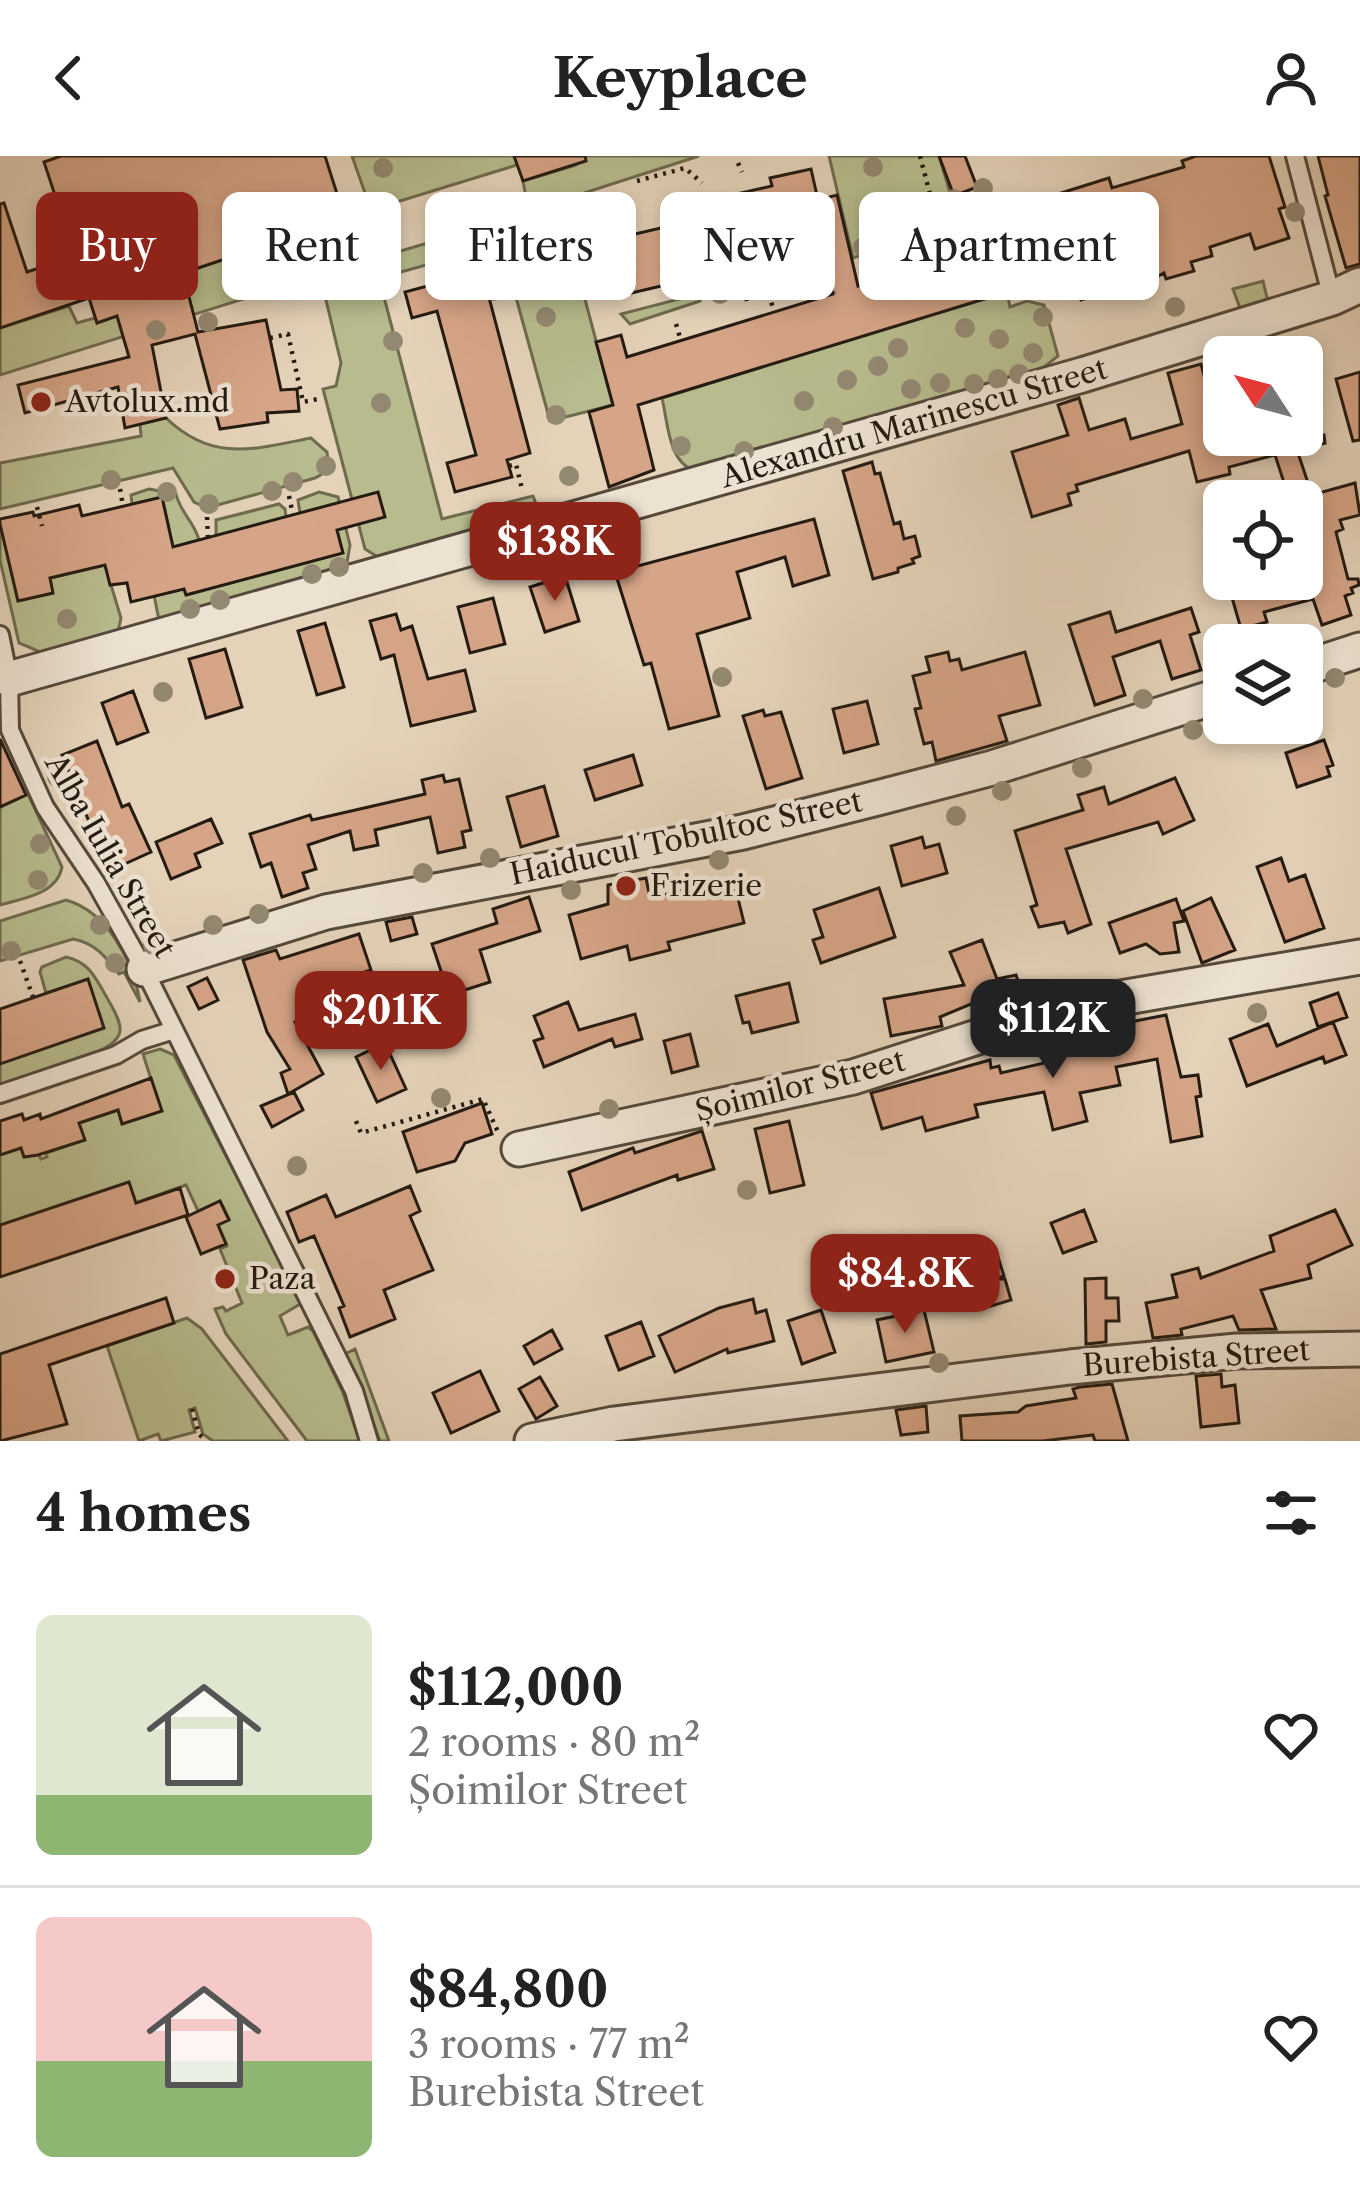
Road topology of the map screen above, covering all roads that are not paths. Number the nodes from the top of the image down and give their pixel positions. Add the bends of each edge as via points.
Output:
1 (1295, 156) edge
2 (1346, 292) edge
3 (0, 635) edge
4 (1360, 650) edge
5 (1323, 662) edge
6 (9, 679) junction
7 (1203, 701) edge
8 (1360, 957) edge
9 (144, 969) junction
10 (174, 1030) junction
11 (0, 1094) edge
12 (519, 1149) road end
13 (1360, 1348) edge
14 (369, 1441) edge
15 (532, 1441) edge

1 - 2 lane, Alexandru Marinescu Street
2 - 6 street, Alexandru Marinescu Street via 1082,375
3 - 6 lane, Alba Iulia Street
4 - 5 street
6 - 9 lane, Alba Iulia Street via 10,730 46,808
7 - 9 street, Haiducul Tobultoc Street via 784,822 326,912
8 - 12 street, Șoimilor Street via 1074,1006 854,1077
9 - 10 lane, Alba Iulia Street
10 - 11 lane
10 - 14 lane, Alba Iulia Street via 354,1390
13 - 15 street, Burebista Street via 1070,1367

